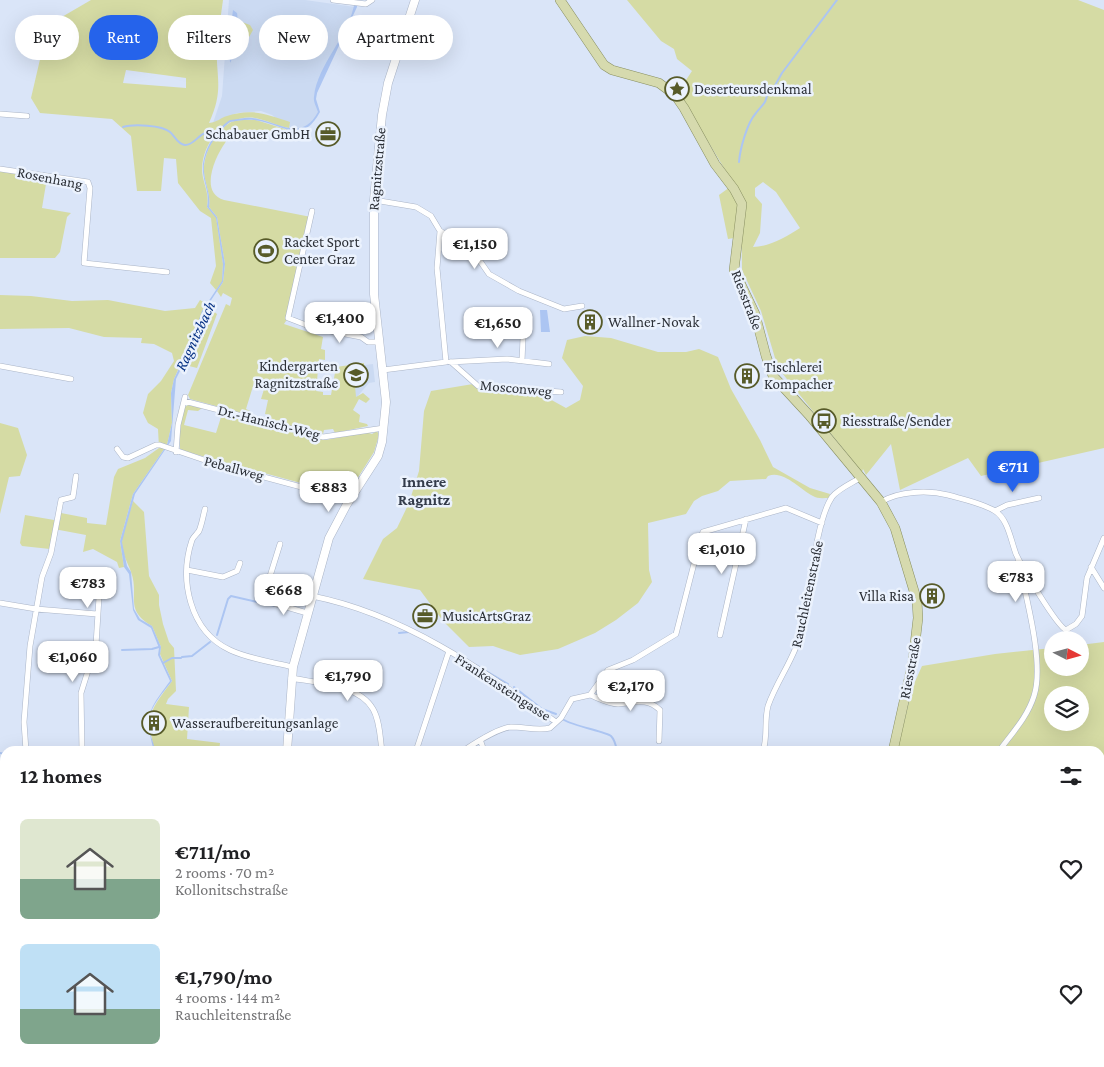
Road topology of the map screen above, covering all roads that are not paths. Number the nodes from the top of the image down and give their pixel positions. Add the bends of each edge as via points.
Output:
1 (333, 0) edge
2 (372, 0) edge
3 (415, 0) edge
4 (560, 0) edge
5 (0, 114) edge
6 (28, 116) dead end
7 (0, 169) edge
8 (374, 200) junction
9 (312, 211) dead end
10 (440, 231) junction
11 (167, 272) dead end
12 (582, 306) dead end
13 (523, 338) dead end
14 (379, 342) junction
15 (522, 361) junction
16 (448, 362) junction
17 (549, 364) dead end
18 (0, 366) edge
19 (383, 370) junction
20 (71, 379) dead end
21 (561, 392) dead end
22 (384, 428) junction
23 (117, 449) dead end
24 (176, 452) junction
25 (76, 476) dead end
26 (860, 478) junction
27 (1039, 498) dead end
28 (350, 500) junction
29 (881, 502) junction
30 (205, 509) dead end
31 (996, 511) junction
32 (746, 519) junction
33 (822, 523) junction
34 (1104, 538) edge
35 (280, 544) dead end
36 (1017, 556) junction
37 (240, 563) dead end
38 (1090, 567) junction
39 (187, 570) junction
40 (1104, 588) edge
41 (312, 596) junction
42 (99, 597) dead end
43 (0, 603) edge
44 (36, 609) junction
45 (307, 613) junction
46 (97, 614) junction
47 (720, 635) dead end
48 (449, 651) junction
49 (293, 667) junction
50 (291, 678) junction
51 (590, 695) junction
52 (556, 722) junction
53 (659, 741) dead end
54 (481, 742) junction
55 (26, 746) edge
56 (82, 746) edge
57 (287, 746) edge
58 (381, 746) edge
59 (418, 746) edge
60 (473, 746) edge
61 (482, 746) edge
62 (763, 746) edge
63 (894, 746) edge
64 (1003, 746) edge

1 - 2 street via 362,4
3 - 8 main road, Ragnitzstraße via 388,83
4 - 26 main road, Riesstraße via 604,65 659,83 675,95 684,108 742,204 734,270 755,314 774,376
5 - 6 street
7 - 11 street, Rosenhang via 88,182 84,263
8 - 10 street via 416,207 430,216
8 - 14 main road, Ragnitzstraße via 374,294
9 - 14 street via 288,318 314,328
10 - 12 street via 473,251 489,274 519,291 564,309
10 - 16 street via 437,268
13 - 15 street
14 - 19 main road, Ragnitzstraße
15 - 16 street, Mosconweg
15 - 17 street, Mosconweg
16 - 19 street, Mosconweg
16 - 21 street, Mosconweg via 478,386
18 - 20 street
19 - 22 main road, Ragnitzstraße
22 - 24 street, Dr.-Hanisch-Weg via 323,437 185,399 178,425
22 - 28 main road, Ragnitzstraße via 378,456
23 - 24 street, Peballweg via 128,458 156,444
24 - 28 street, Peballweg
25 - 44 street via 73,497 61,500
26 - 29 main road, Riesstraße
26 - 33 street, Rauchleitenstraße via 833,495
27 - 31 street via 1007,505
28 - 41 main road, Ragnitzstraße via 329,538
29 - 31 street via 888,498 930,492
29 - 63 main road, Riesstraße via 895,528 918,618 913,661
30 - 39 street via 192,541
31 - 36 street via 1007,528
32 - 33 street via 786,508
32 - 47 street
32 - 51 street via 701,535 676,634 608,670
33 - 62 street, Rauchleitenstraße via 802,629 790,664 769,704
34 - 38 street
35 - 45 street via 266,589 266,601
36 - 38 street via 1053,618 1066,630 1082,616
36 - 64 street via 1035,647 1035,695 1022,722
37 - 39 street via 237,571 223,577
38 - 40 street
39 - 49 street via 192,608 211,638 236,652
41 - 45 main road, Ragnitzstraße
41 - 48 street, Frankensteingasse via 356,607
42 - 46 street
43 - 44 street
44 - 46 street
44 - 55 street via 27,682
45 - 49 main road, Ragnitzstraße
46 - 56 street via 96,645 81,693
48 - 52 street, Frankensteingasse
48 - 59 street, Frankensteingasse
49 - 50 main road, Ragnitzstraße
50 - 57 main road, Ragnitzstraße
50 - 58 street via 339,687 366,701 377,718
51 - 52 street via 572,699
51 - 53 street via 616,704 639,700 652,703 660,710
52 - 54 street via 544,729 509,727 490,734
54 - 60 street
54 - 61 street

